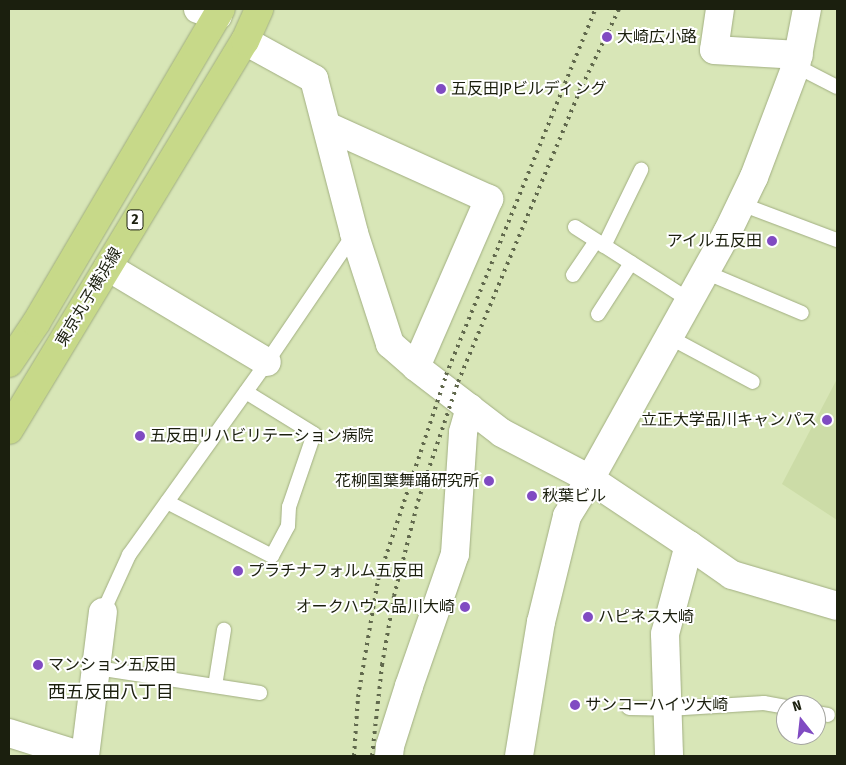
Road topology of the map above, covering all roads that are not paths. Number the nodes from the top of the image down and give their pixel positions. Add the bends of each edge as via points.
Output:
1 (259, 9) edge
2 (720, 9) edge
3 (807, 9) edge
4 (213, 11) edge
5 (245, 41) junction
6 (797, 60) junction
7 (837, 87) edge
8 (326, 126) junction
9 (640, 170) dead end
10 (741, 204) junction
11 (575, 227) dead end
12 (354, 233) junction
13 (837, 240) edge
14 (600, 243) junction
15 (631, 263) junction
16 (108, 267) junction
17 (705, 272) junction
18 (573, 275) dead end
19 (689, 300) junction
20 (802, 313) dead end
21 (598, 314) dead end
22 (669, 338) junction
23 (267, 362) junction
24 (9, 363) edge
25 (416, 367) junction
26 (753, 382) dead end
27 (246, 392) junction
28 (470, 408) junction
29 (9, 430) edge
30 (590, 479) junction
31 (167, 502) junction
32 (689, 545) junction
33 (837, 606) edge
34 (103, 612) joint
35 (224, 630) dead end
36 (97, 668) junction
37 (215, 686) junction
38 (260, 693) dead end
39 (776, 705) edge
40 (629, 708) dead end
41 (668, 709) junction
42 (9, 733) edge
43 (84, 756) edge
44 (389, 756) edge
45 (519, 756) edge
46 (669, 756) edge

1 - 5 main road, 東京丸子横浜線 / 2
2 - 6 street via 714,50
3 - 6 street
4 - 24 main road, 東京丸子横浜線 / 2 via 51,298
5 - 8 street via 314,79
5 - 16 main road, 東京丸子横浜線 / 2
6 - 7 lane
6 - 10 street
8 - 12 street
8 - 25 street via 489,199
9 - 14 lane
10 - 13 lane
10 - 17 street
11 - 14 lane
12 - 23 lane
12 - 25 street via 390,344
14 - 15 lane
14 - 18 lane
15 - 19 lane
15 - 21 lane
16 - 23 street
16 - 29 main road, 東京丸子横浜線 / 2
17 - 19 street
17 - 20 lane
19 - 22 street
22 - 26 lane
22 - 30 street
23 - 27 lane
25 - 28 street
27 - 31 lane
27 - 31 lane via 314,434 289,507 288,526 272,556
28 - 30 street via 502,433
28 - 44 street via 463,432 455,554
30 - 32 street
30 - 45 street via 567,516 555,557
31 - 34 lane via 129,555
32 - 33 street via 732,575
32 - 41 street via 665,634
34 - 36 street
35 - 37 lane
36 - 37 lane
36 - 43 street
37 - 38 lane
39 - 41 lane via 764,703
40 - 41 lane
41 - 46 street
42 - 43 street

